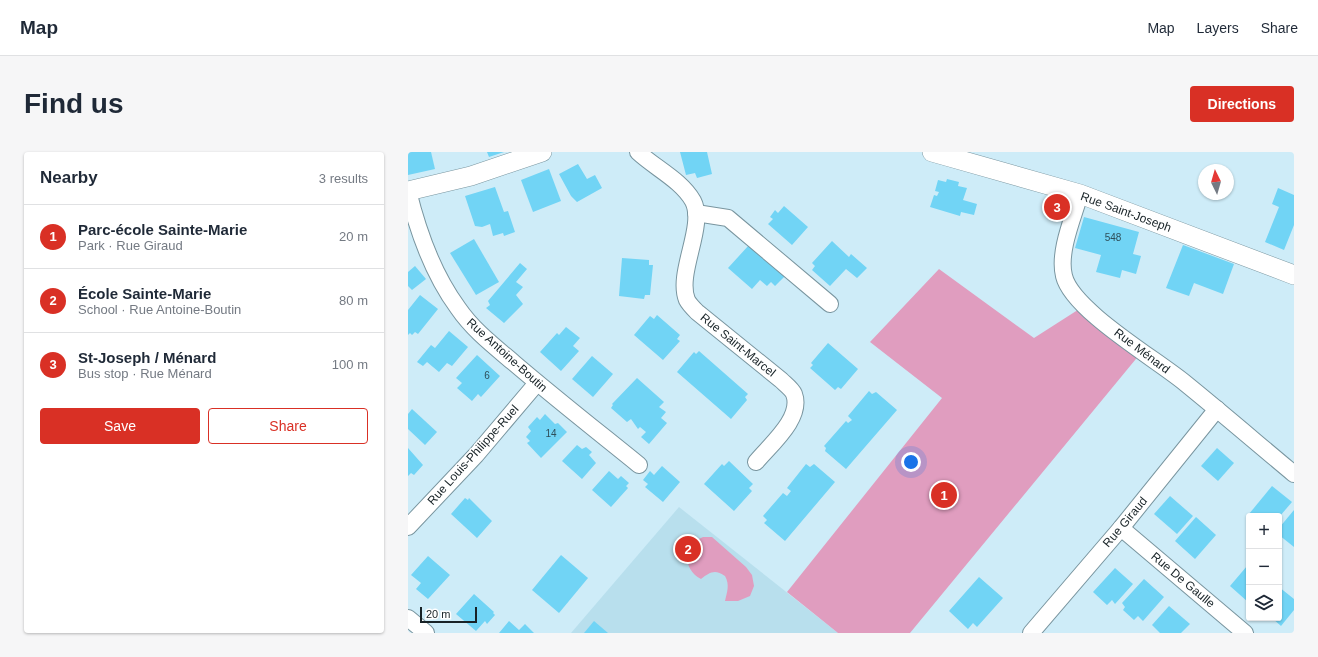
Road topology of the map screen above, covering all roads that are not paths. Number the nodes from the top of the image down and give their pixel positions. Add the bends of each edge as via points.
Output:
1 (542, 152) edge
2 (638, 152) edge
3 (932, 152) edge
4 (408, 191) edge
5 (1080, 194) junction
6 (696, 213) junction
7 (1294, 275) edge
8 (830, 304) dead end
9 (537, 383) junction
10 (1217, 409) junction
11 (756, 462) dead end
12 (639, 465) dead end
13 (1294, 474) edge
14 (408, 527) edge
15 (1121, 528) junction
16 (408, 618) edge
17 (426, 633) edge
18 (1031, 633) edge
19 (1245, 633) edge

1 - 4 street via 471,176
2 - 6 street via 683,188 693,201
3 - 5 street, Rue Saint-Joseph
4 - 9 street, Rue Antoine-Boutin via 414,217 427,251 457,308 473,327
5 - 7 street, Rue Saint-Joseph
5 - 10 street, Rue Ménard via 1062,258 1064,277 1073,296
6 - 8 street via 728,218
6 - 11 street, Rue Saint-Marcel via 685,280 687,300 697,312 781,380 793,393 796,407 793,418
9 - 12 street, Rue Antoine-Boutin
9 - 14 street, Rue Louis-Philippe-Ruel via 476,455
10 - 13 street, Rue Ménard
10 - 15 street, Rue Giraud
15 - 18 street, Rue Giraud
15 - 19 street, Rue De Gaulle
16 - 17 street

